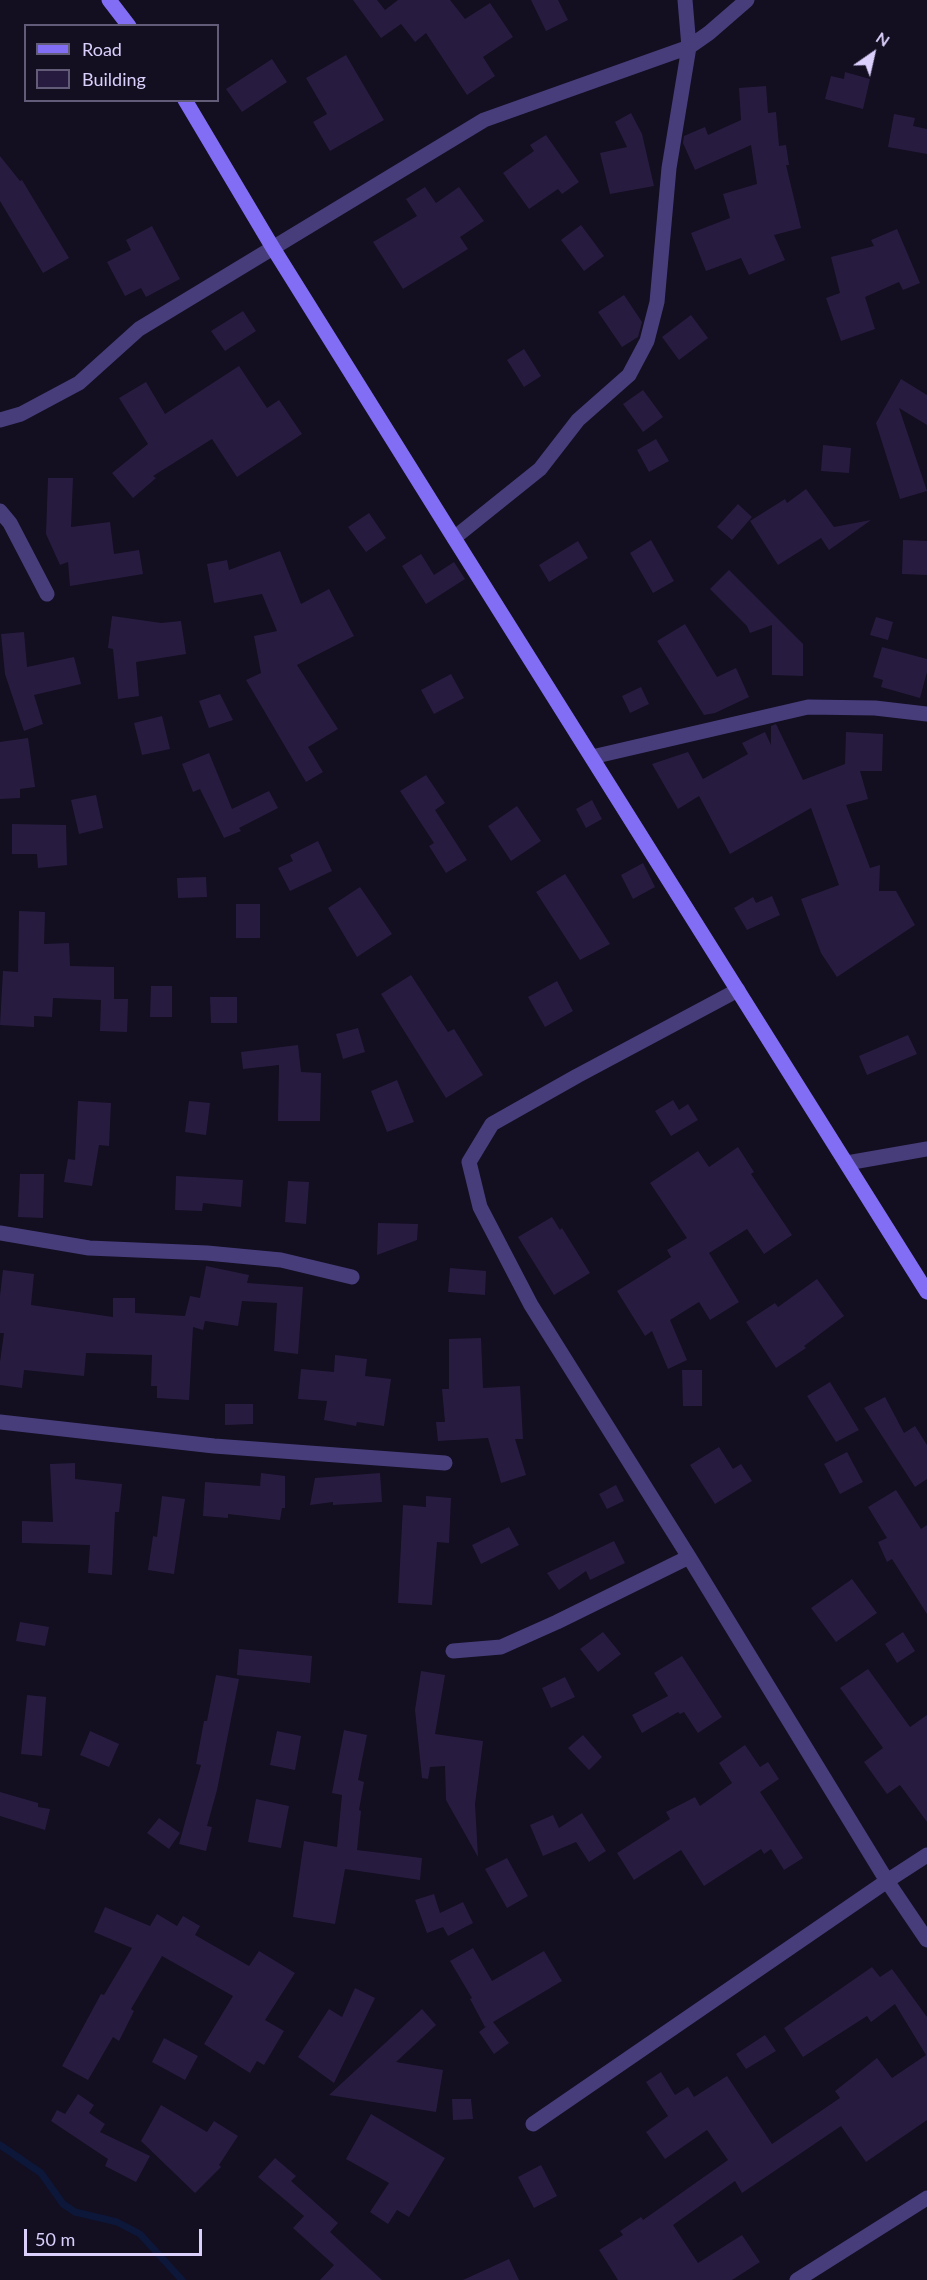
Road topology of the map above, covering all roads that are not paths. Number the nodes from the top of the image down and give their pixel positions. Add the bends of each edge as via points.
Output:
1 (109, 0) edge
2 (685, 0) edge
3 (747, 0) edge
4 (127, 24) edge
5 (688, 47) junction
6 (186, 102) edge
7 (273, 248) junction
8 (0, 420) edge
9 (0, 511) edge
10 (454, 538) junction
11 (47, 594) dead end
12 (927, 714) edge
13 (592, 757) junction
14 (738, 990) junction
15 (927, 1149) edge
16 (847, 1163) junction
17 (0, 1233) edge
18 (352, 1277) dead end
19 (927, 1292) edge
20 (0, 1422) edge
21 (445, 1463) dead end
22 (689, 1557) junction
23 (453, 1651) dead end
24 (927, 1855) edge
25 (886, 1881) junction
26 (927, 1940) edge
27 (533, 2124) dead end
28 (927, 2198) edge
29 (797, 2280) edge

1 - 4 street
2 - 5 street
3 - 5 street
5 - 7 street via 484,120
5 - 10 street via 669,168 657,302 647,341 629,375 578,420 540,469
6 - 7 street
7 - 8 street via 139,329 79,383 21,414
7 - 10 street
9 - 11 street
10 - 13 street
12 - 13 street via 808,707
13 - 14 street
14 - 16 street
14 - 22 street via 492,1124 469,1162 480,1207 531,1305
15 - 16 street
16 - 19 street
17 - 18 street via 89,1248 281,1260
20 - 21 street via 214,1446
22 - 23 street via 501,1647
22 - 25 street
24 - 25 street
25 - 26 street
25 - 27 street
28 - 29 street

